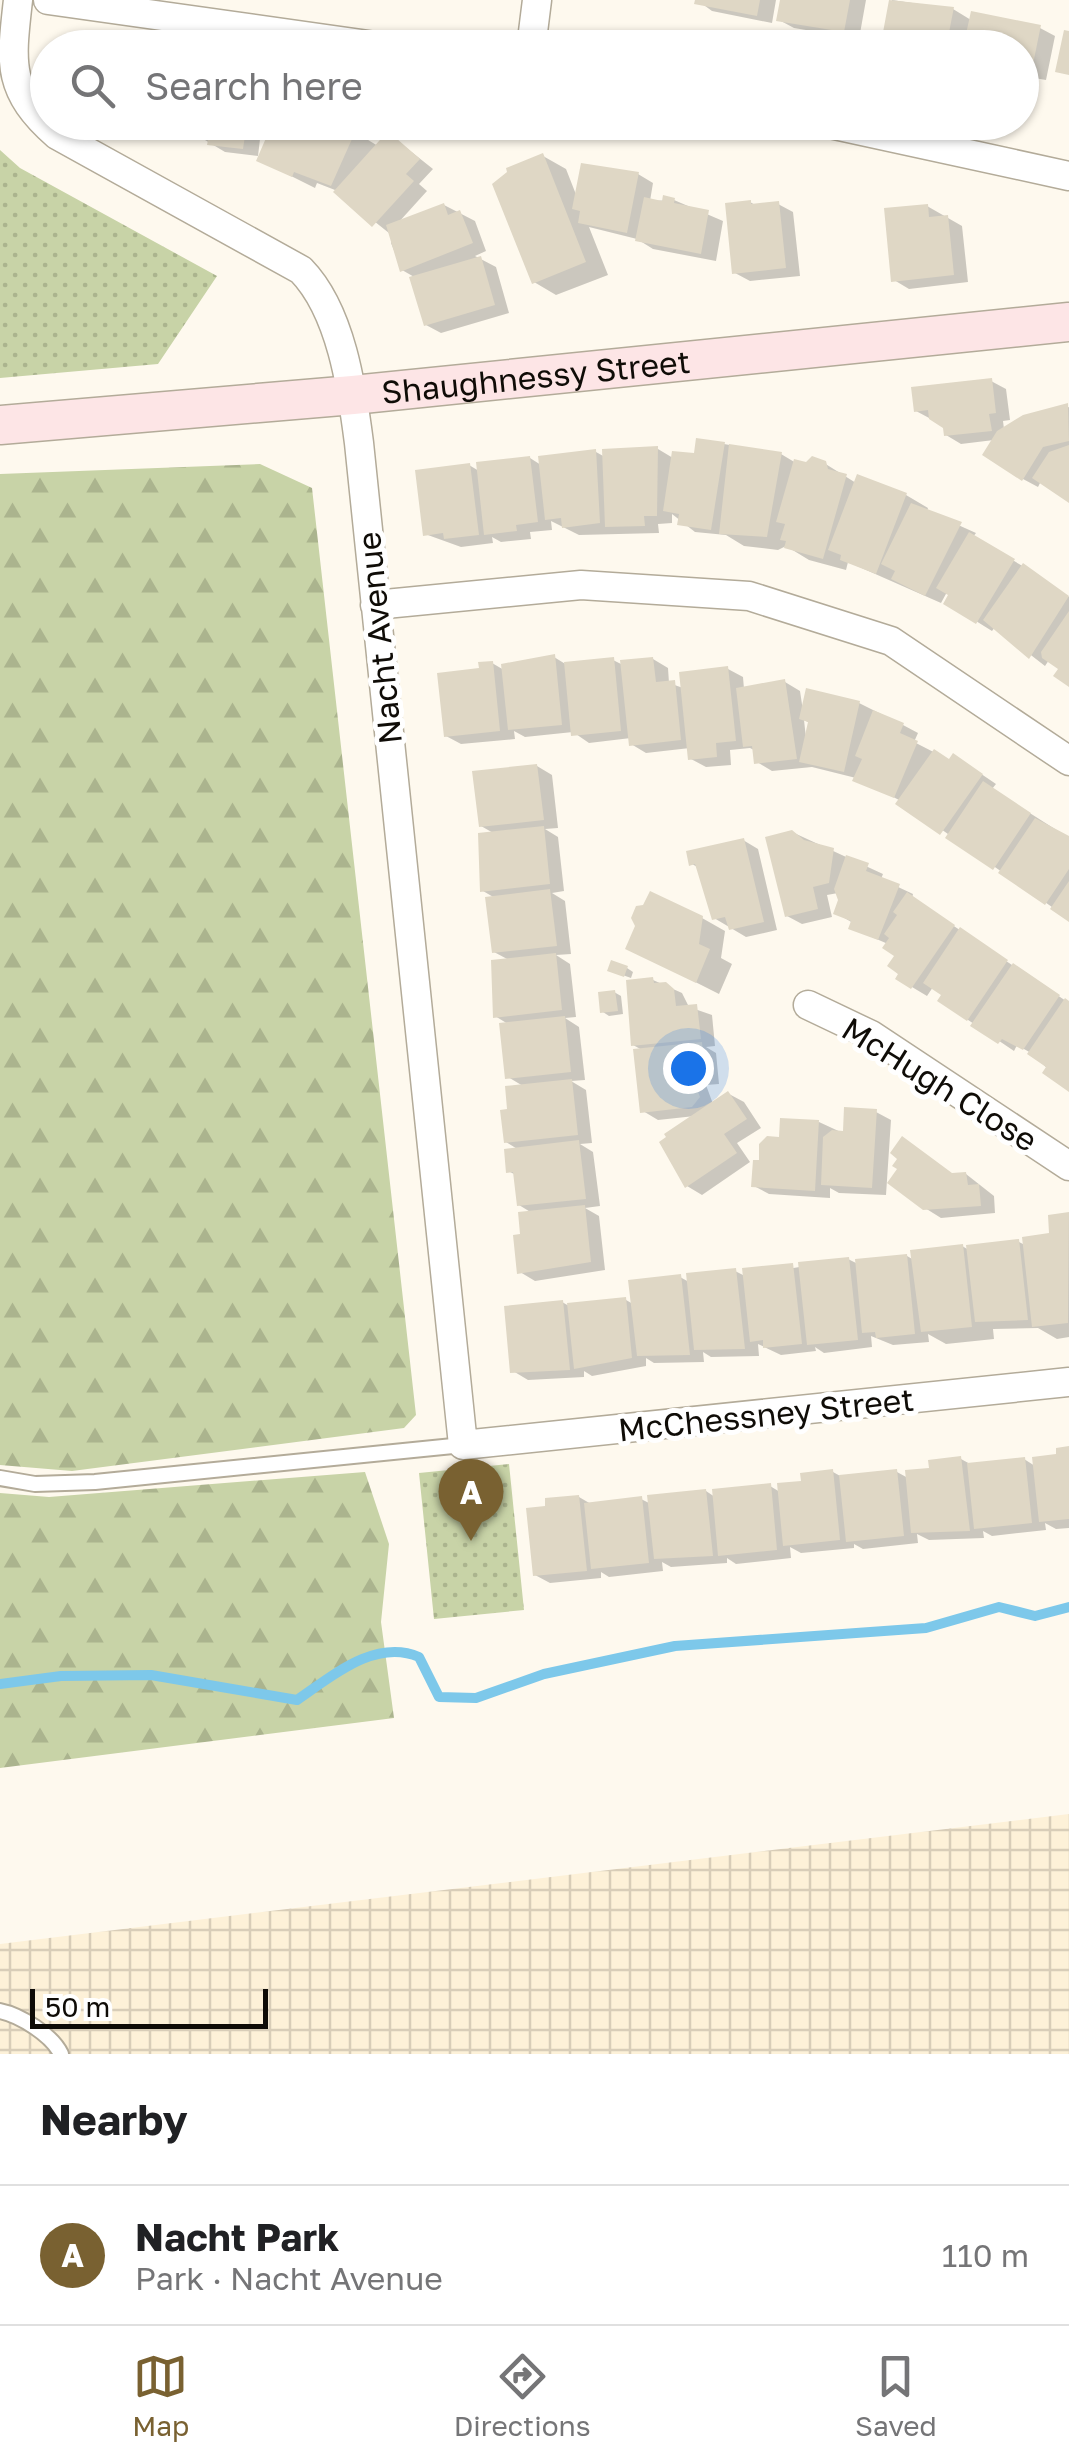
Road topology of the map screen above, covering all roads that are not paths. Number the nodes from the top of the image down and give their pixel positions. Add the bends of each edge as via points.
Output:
1 (18, 0) edge
2 (48, 0) edge
3 (537, 0) edge
4 (262, 30) edge
5 (533, 30) edge
6 (30, 106) edge
7 (68, 140) edge
8 (904, 140) edge
9 (1069, 176) edge
10 (1069, 322) edge
11 (353, 395) junction
12 (0, 425) edge
13 (375, 605) junction
14 (1069, 761) edge
15 (808, 1005) dead end
16 (1069, 1166) edge
17 (1069, 1382) edge
18 (463, 1445) junction
19 (0, 1478) edge
20 (0, 2011) edge
21 (60, 2054) edge

1 - 6 street, Nacht Avenue via 14,74
2 - 4 street
3 - 5 street
7 - 11 street, Nacht Avenue via 301,270 322,296
8 - 9 street
10 - 11 main road, Shaughnessy Street
11 - 12 main road, Shaughnessy Street
11 - 13 street, Nacht Avenue
13 - 14 street via 581,584 749,596 891,641
13 - 18 street, Nacht Avenue
15 - 16 street, McHugh Close via 870,1035
17 - 18 street, McChessney Street
18 - 19 lane via 95,1482
20 - 21 lane via 14,2014

